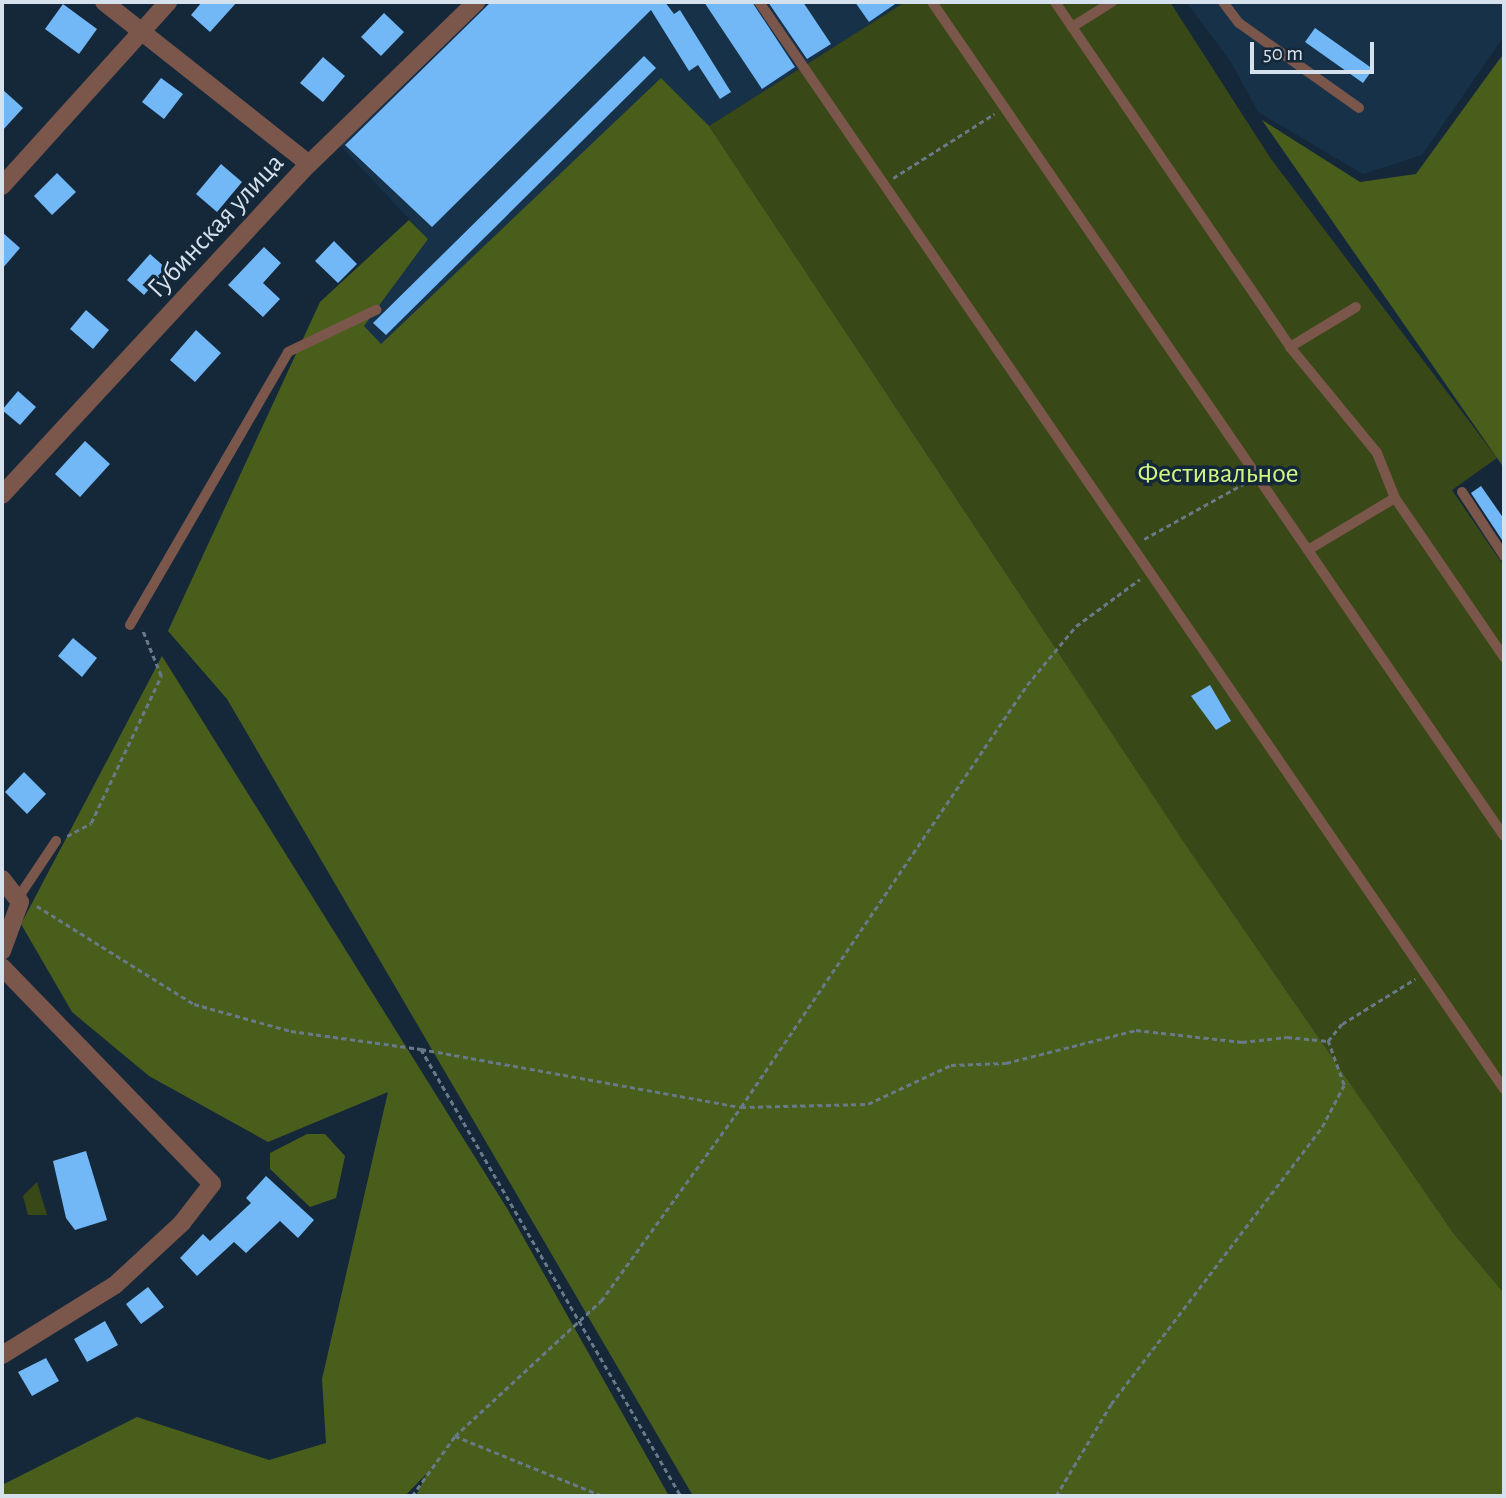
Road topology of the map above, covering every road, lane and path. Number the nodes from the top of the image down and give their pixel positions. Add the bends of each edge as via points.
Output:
1 (104, 2) edge
2 (168, 2) edge
3 (476, 2) edge
4 (759, 2) edge
5 (932, 2) edge
6 (1055, 2) edge
7 (1112, 2) edge
8 (1223, 2) edge
9 (1072, 27) junction
10 (144, 29) junction
11 (1003, 108) junction
12 (1359, 108) dead end
13 (309, 164) junction
14 (884, 183) junction
15 (2, 186) edge
16 (1356, 307) dead end
17 (376, 310) dead end
18 (1290, 347) junction
19 (1257, 476) junction
20 (1462, 492) dead end
21 (2, 495) edge
22 (1395, 498) junction
23 (1129, 548) junction
24 (1308, 550) junction
25 (1504, 556) edge
26 (1149, 573) junction
27 (132, 621) joint
28 (1504, 657) edge
29 (1504, 836) edge
30 (56, 841) joint
31 (2, 879) edge
32 (20, 895) junction
33 (2, 951) edge
34 (2, 967) edge
35 (1423, 973) junction
36 (1328, 1041) junction
37 (421, 1049) junction
38 (1504, 1088) edge
39 (741, 1107) junction
40 (581, 1320) junction
41 (2, 1355) edge
42 (455, 1436) junction
43 (412, 1496) edge
44 (603, 1496) edge
45 (681, 1496) edge
46 (1056, 1496) edge

1 - 10 street
2 - 10 street
3 - 13 street, Губинская улица
4 - 14 lane
5 - 11 lane
6 - 9 lane
7 - 9 lane
8 - 12 lane via 1239,23
9 - 18 lane
10 - 13 street
10 - 15 street
11 - 14 path
11 - 19 lane
13 - 21 street, Губинская улица
14 - 23 lane
16 - 18 lane
17 - 27 lane via 288,352
18 - 22 lane via 1377,453
19 - 23 path
19 - 24 lane
20 - 25 lane
22 - 24 lane
22 - 28 lane
23 - 26 lane
24 - 29 lane
26 - 35 lane
26 - 39 path via 1076,626 1027,685
27 - 30 path via 161,676 91,823
30 - 32 lane
31 - 32 street
32 - 33 street via 15,930
32 - 37 path via 194,1004 291,1031
34 - 41 street via 212,1184 182,1223 115,1285
35 - 36 path via 1342,1024
35 - 38 lane
36 - 39 path via 1242,1042 1136,1030 1006,1063 951,1065 868,1104
36 - 46 path via 1344,1085 1322,1127 1111,1404
37 - 39 path
37 - 40 path
39 - 40 path via 637,1255
40 - 42 path
40 - 45 path
42 - 43 path
42 - 44 path

